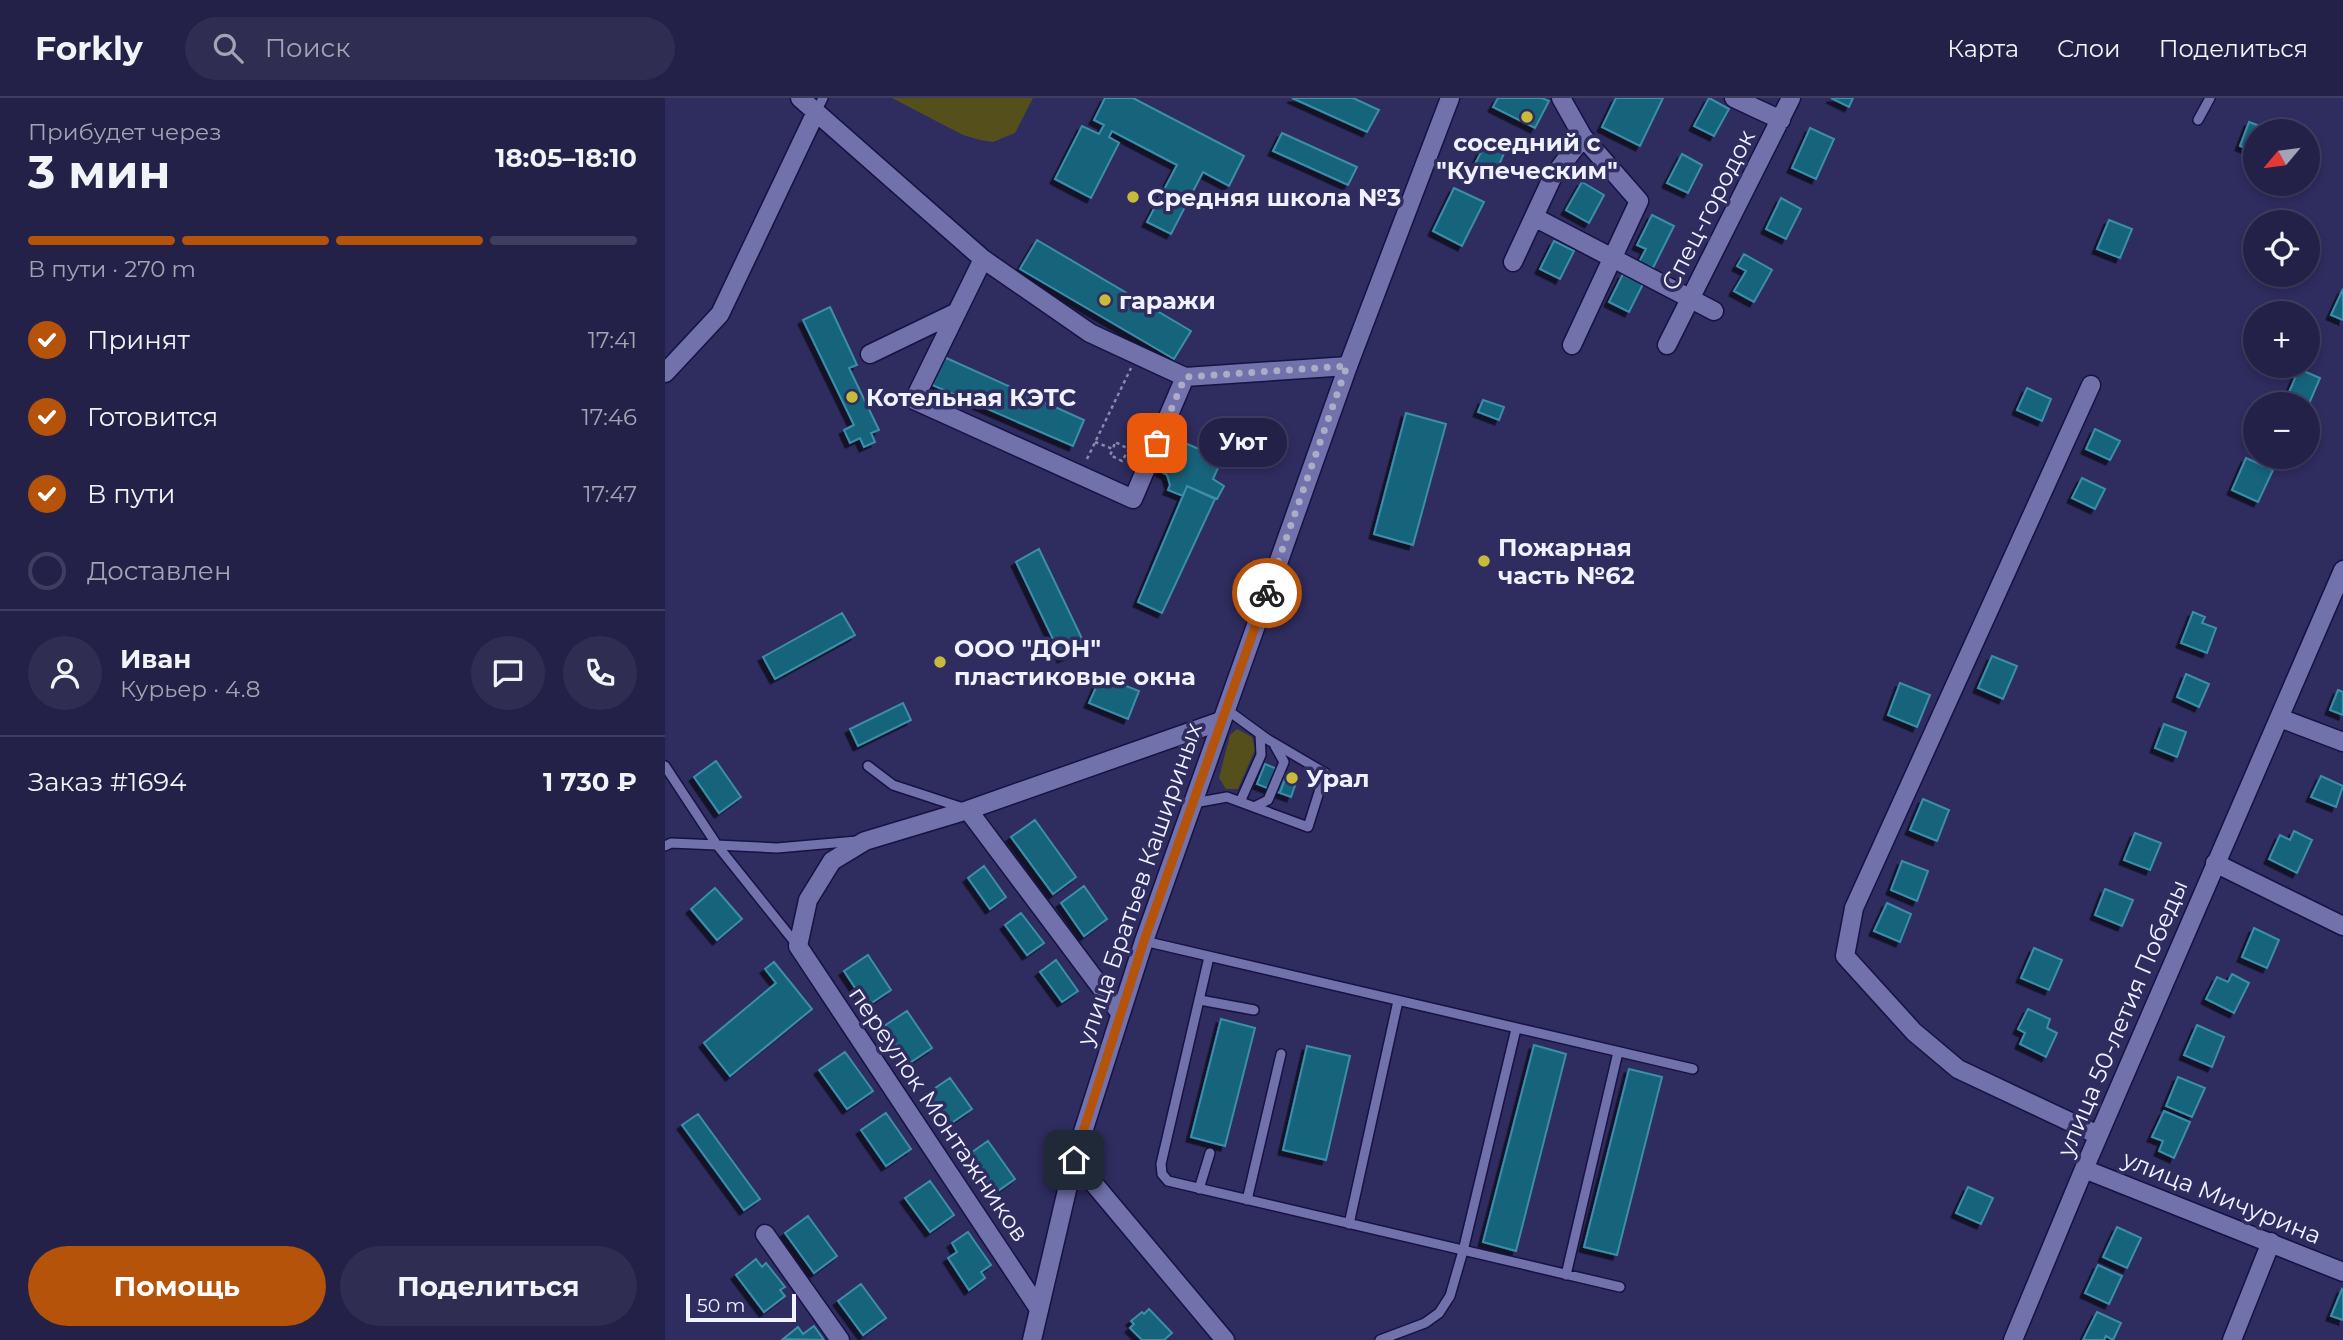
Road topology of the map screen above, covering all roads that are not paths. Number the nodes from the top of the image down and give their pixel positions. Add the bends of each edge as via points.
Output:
1 (800, 98) edge
2 (1450, 98) edge
3 (1561, 98) edge
4 (1734, 98) edge
5 (1791, 98) edge
6 (2210, 98) edge
7 (820, 105) edge
8 (1781, 120) junction
9 (2198, 120) dead end
10 (1583, 137) junction
11 (1534, 217) junction
12 (983, 258) junction
13 (1612, 259) junction
14 (1513, 262) dead end
15 (1690, 300) junction
16 (1714, 311) dead end
17 (955, 313) junction
18 (1571, 345) dead end
19 (1667, 345) dead end
20 (870, 354) dead end
21 (1347, 366) junction
22 (665, 373) edge
23 (1185, 377) junction
24 (2091, 385) dead end
25 (2343, 570) edge
26 (1223, 715) junction
27 (2280, 718) junction
28 (1260, 734) junction
29 (2343, 742) edge
30 (1273, 743) junction
31 (665, 766) edge
32 (867, 766) dead end
33 (1240, 802) junction
34 (1192, 804) junction
35 (1254, 807) junction
36 (968, 810) junction
37 (866, 841) junction
38 (717, 845) junction
39 (665, 846) edge
40 (2215, 863) junction
41 (2343, 926) edge
42 (1144, 941) junction
43 (798, 946) junction
44 (1209, 957) junction
45 (1199, 1000) junction
46 (1398, 1002) junction
47 (1254, 1010) dead end
48 (1120, 1013) junction
49 (1516, 1029) junction
50 (1618, 1052) junction
51 (1281, 1054) dead end
52 (1693, 1069) dead end
53 (2098, 1135) junction
54 (1210, 1153) dead end
55 (1074, 1160) junction
56 (2084, 1169) junction
57 (1199, 1189) junction
58 (1247, 1200) junction
59 (1349, 1224) junction
60 (765, 1234) dead end
61 (2271, 1242) junction
62 (1463, 1251) junction
63 (2343, 1272) edge
64 (1566, 1275) junction
65 (1620, 1287) dead end
66 (1039, 1309) junction
67 (840, 1340) edge
68 (1032, 1340) edge
69 (1225, 1340) edge
70 (1380, 1340) edge
71 (2013, 1340) edge
72 (2232, 1340) edge

1 - 7 street
2 - 21 street, улица Братьев Кашириных
3 - 10 street
4 - 8 street
5 - 8 street, Спец-городок
6 - 9 lane
7 - 12 street
7 - 22 street via 720,314
8 - 15 street, Спец-городок
10 - 11 street via 1552,178
10 - 13 street via 1639,201
11 - 13 street
11 - 14 street
12 - 17 street
12 - 23 street via 1090,333
13 - 15 street
13 - 18 street
15 - 16 street
15 - 19 street, Спец-городок
17 - 20 street
17 - 23 street via 914,400 1133,499
21 - 23 street
21 - 26 street, улица Братьев Кашириных
24 - 53 street via 1854,908 1845,956 1914,1032 1958,1069
25 - 27 street, улица 50-летия Победы
26 - 28 lane
26 - 34 street, улица Братьев Кашириных
26 - 36 street
27 - 29 street
27 - 40 street, улица 50-летия Победы
28 - 30 lane
28 - 33 lane via 1261,755
30 - 35 lane via 1284,762 1268,800
30 - 35 lane via 1325,773 1308,827
31 - 38 lane
32 - 36 lane via 893,786
33 - 34 lane via 1227,797
33 - 35 lane
34 - 42 street, улица Братьев Кашириных
36 - 37 street
36 - 48 street
37 - 38 lane via 777,848
37 - 43 street via 832,861 808,900
38 - 39 lane
38 - 43 lane
40 - 41 street
40 - 53 street, улица 50-летия Победы
42 - 44 lane
42 - 48 street, улица Братьев Кашириных
43 - 66 street, переулок Монтажников
44 - 45 lane
44 - 46 lane
45 - 47 lane
45 - 57 lane via 1161,1164 1168,1181
46 - 49 lane
46 - 59 lane
48 - 55 street, улица Братьев Кашириных
49 - 50 lane
49 - 62 lane
50 - 52 lane
50 - 64 lane
51 - 58 lane
53 - 56 street, улица 50-летия Победы
54 - 57 lane
55 - 66 street, улица Братьев Кашириных
55 - 69 street
56 - 61 street, улица Мичурина
56 - 71 street, улица 50-летия Победы
57 - 58 lane
58 - 59 lane
59 - 62 lane
60 - 67 street
61 - 63 street, улица Мичурина
61 - 72 street
62 - 64 lane
62 - 70 lane via 1450,1296 1439,1313
64 - 65 lane
66 - 68 street, улица Братьев Кашириных

